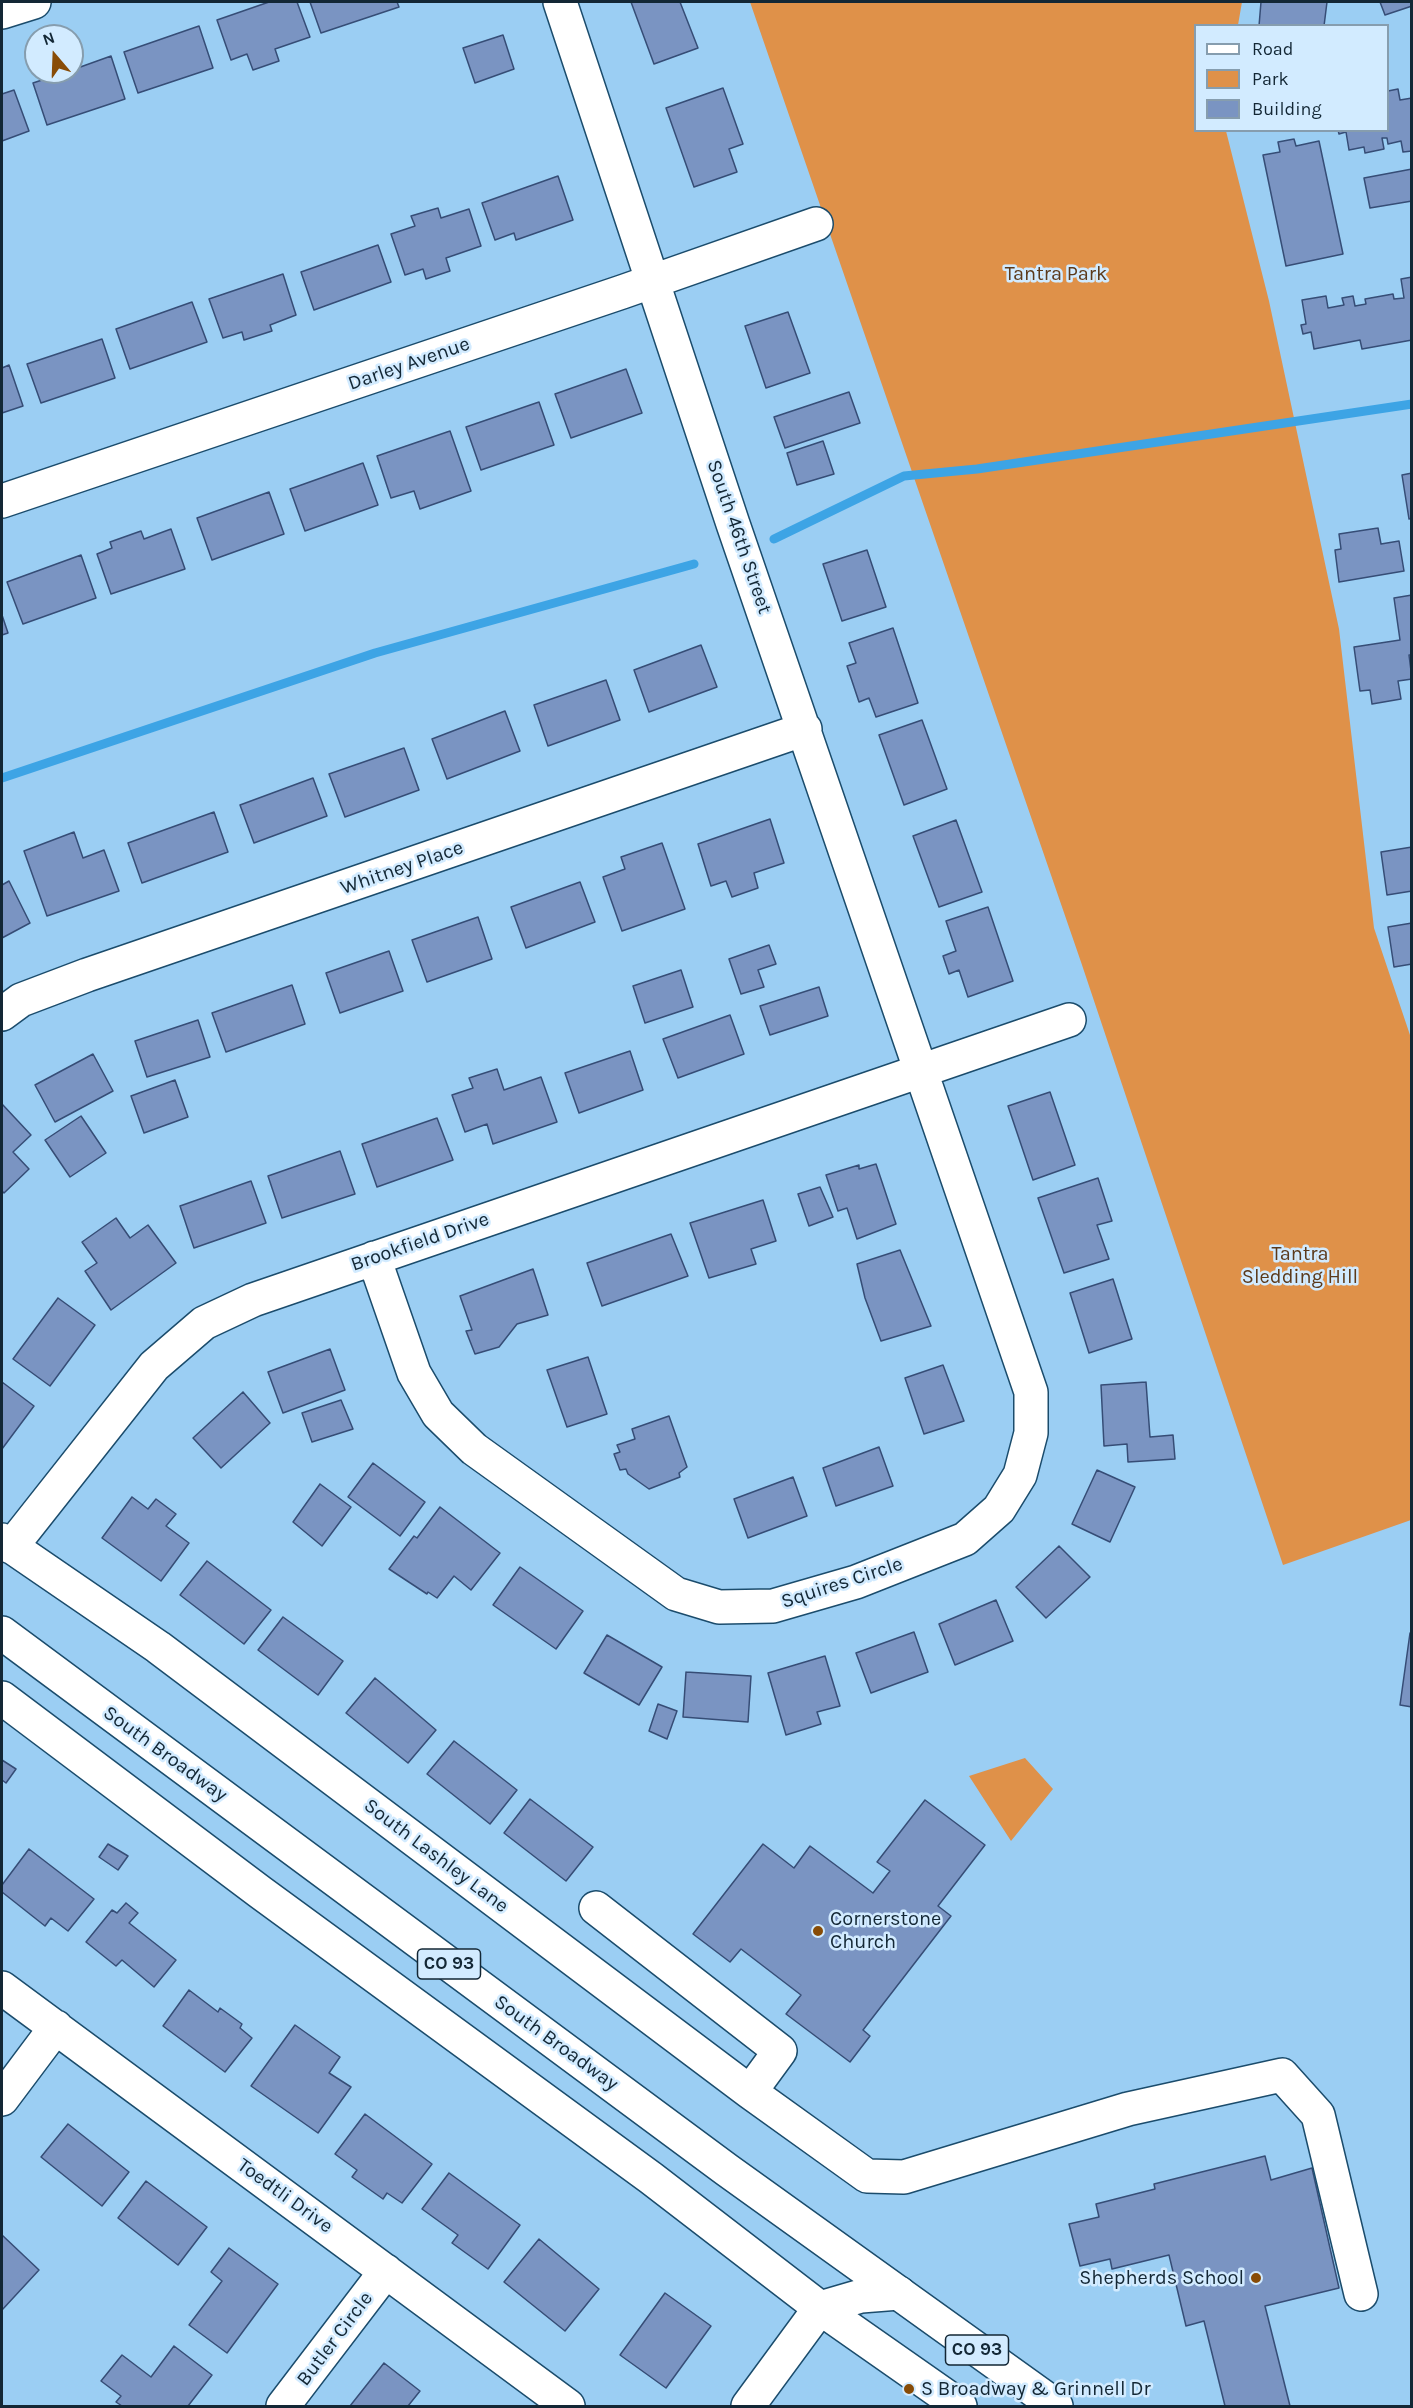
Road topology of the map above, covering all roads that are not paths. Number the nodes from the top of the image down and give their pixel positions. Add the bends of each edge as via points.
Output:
1 (34, 2) edge
2 (560, 2) edge
3 (2, 12) edge
4 (816, 224) dead end
5 (653, 282) junction
6 (2, 501) edge
7 (805, 729) junction
8 (2, 1014) edge
9 (1069, 1020) dead end
10 (919, 1071) junction
11 (374, 1258) junction
12 (6, 1543) edge
13 (2, 1633) edge
14 (2, 1698) edge
15 (596, 1908) dead end
16 (2, 1988) edge
17 (56, 2027) junction
18 (750, 2092) junction
19 (2, 2099) edge
20 (386, 2271) junction
21 (899, 2293) junction
22 (1361, 2294) dead end
23 (820, 2308) junction
24 (283, 2406) edge
25 (568, 2406) edge
26 (748, 2406) edge
27 (960, 2406) edge
28 (1056, 2406) edge

1 - 3 main road
2 - 5 main road, South 46th Street
4 - 5 main road, Darley Avenue
5 - 6 main road, Darley Avenue
5 - 7 main road, South 46th Street
7 - 8 main road, Whitney Place via 87,975 21,1000
7 - 10 main road, South 46th Street
9 - 10 main road, Brookfield Drive
10 - 11 main road, Brookfield Drive
10 - 11 main road, Squires Circle via 1031,1392 1031,1433 1020,1475 999,1509 965,1539 856,1582 773,1606 719,1607 676,1594 474,1449 438,1414 414,1373
11 - 12 main road, Brookfield Drive via 253,1300 204,1323 154,1366
12 - 18 main road, South Lashley Lane via 158,1647
13 - 21 main road, South Broadway / CO 93
14 - 23 main road, CO 93 via 651,2178
15 - 18 main road via 780,2051
16 - 17 main road, Toedtli Drive
17 - 19 main road
17 - 20 main road, Toedtli Drive
18 - 22 main road, South Lashley Lane via 867,2176 904,2177 1128,2109 1282,2075 1318,2115
20 - 24 main road, Butler Circle
20 - 25 main road, Toedtli Drive
21 - 23 main road via 861,2296
21 - 28 main road, South Broadway / CO 93
23 - 26 main road
23 - 27 main road, CO 93

